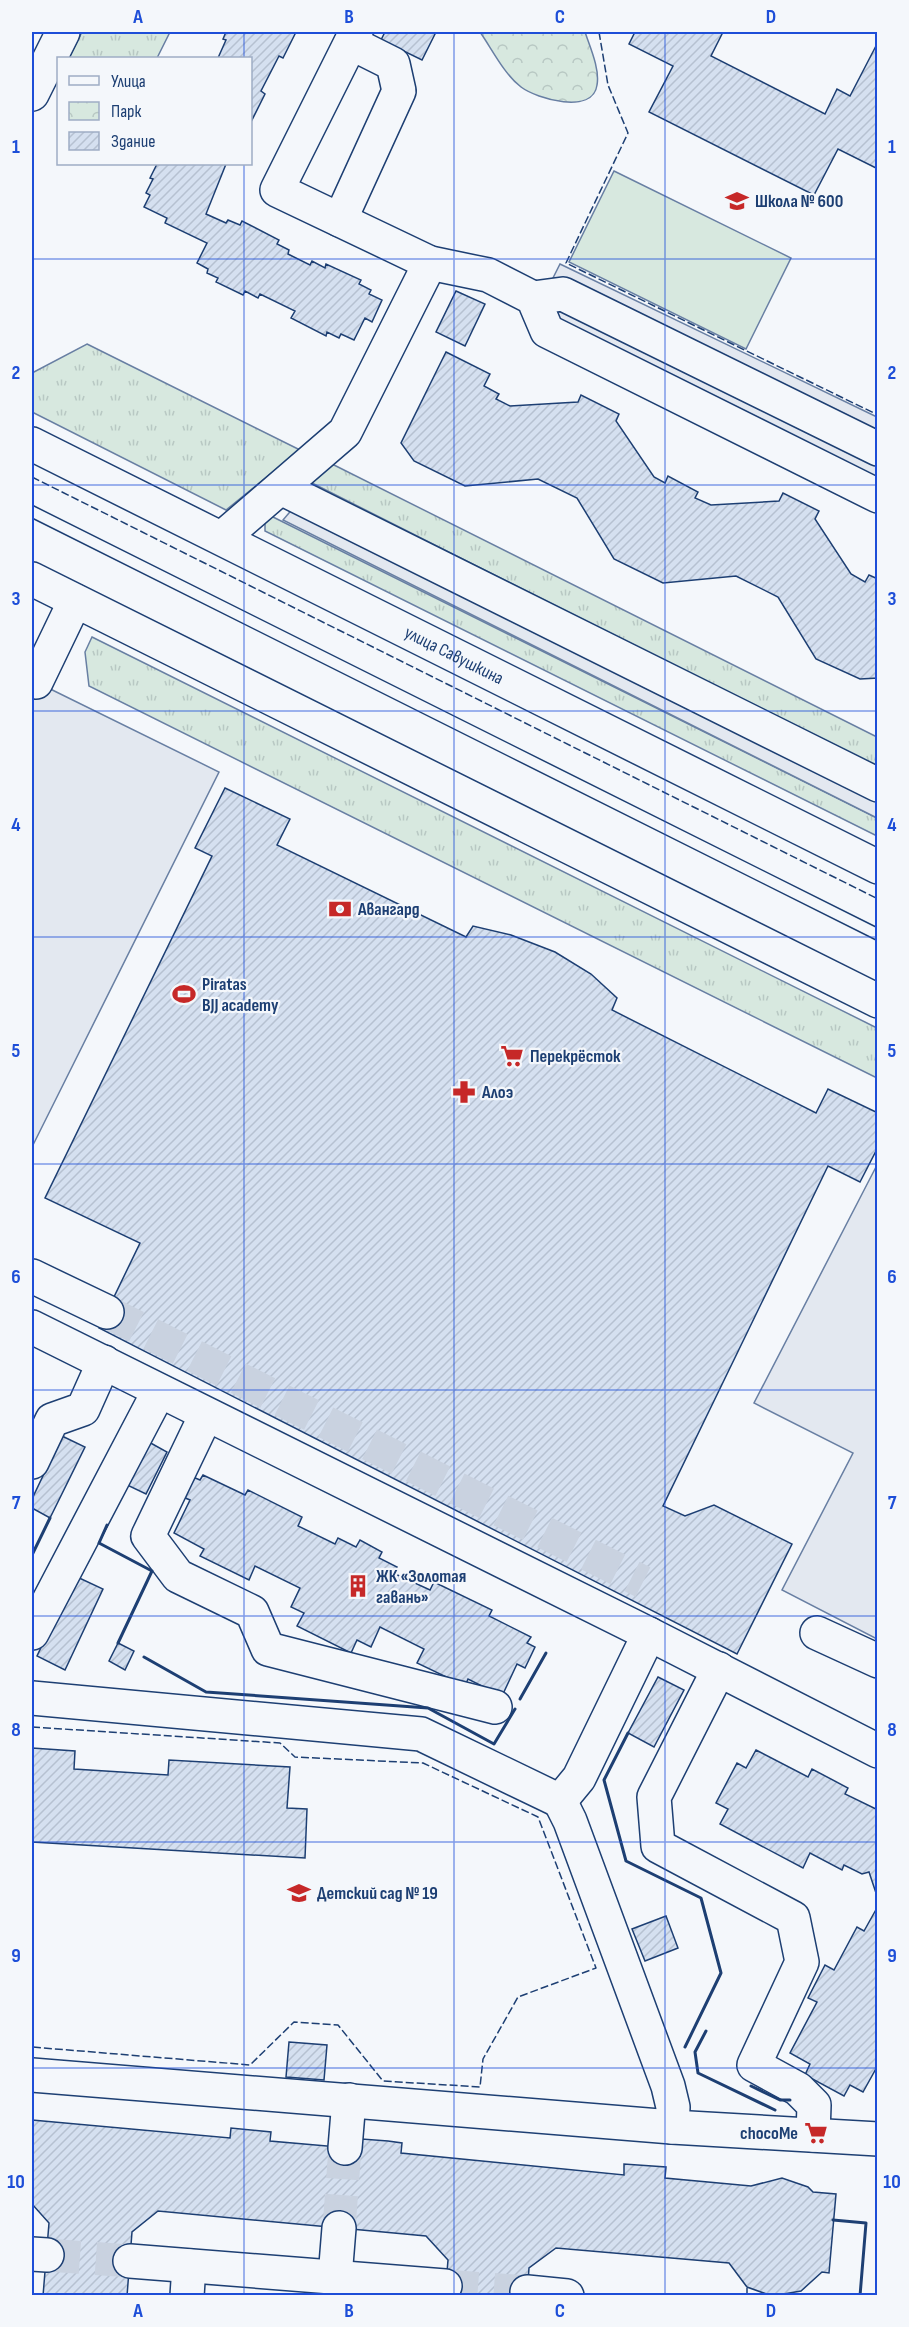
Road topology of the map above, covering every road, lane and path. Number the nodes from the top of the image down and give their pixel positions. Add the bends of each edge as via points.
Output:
1 (63, 32) edge
2 (353, 37) edge
3 (32, 94) edge
4 (340, 220) junction
5 (430, 263) junction
6 (533, 298) junction
7 (32, 444) edge
8 (878, 449) edge
9 (281, 488) junction
10 (878, 496) edge
11 (222, 538) junction
12 (32, 579) edge
13 (75, 601) junction
14 (36, 682) dead end
15 (878, 785) edge
16 (878, 867) edge
17 (878, 1001) edge
18 (32, 1276) edge
19 (107, 1312) tunnel mouth
20 (32, 1327) edge
21 (104, 1362) junction
22 (159, 1391) junction
23 (206, 1414) junction
24 (32, 1462) edge
25 (817, 1633) dead end
26 (32, 1634) edge
27 (649, 1634) junction
28 (878, 1661) edge
29 (719, 1669) junction
30 (32, 1698) edge
31 (495, 1707) dead end
32 (878, 1751) edge
33 (560, 1801) junction
34 (32, 2075) edge
35 (349, 2100) junction
36 (672, 2127) junction
37 (813, 2135) junction
38 (878, 2139) edge
39 (345, 2148) tunnel mouth
40 (339, 2228) tunnel mouth
41 (130, 2261) tunnel mouth
42 (335, 2277) junction
43 (188, 2281) edge
44 (430, 2288) tunnel mouth
45 (527, 2292) dead end
46 (567, 2295) edge

1 - 3 main road
2 - 4 main road via 393,64 399,91
2 - 4 main road via 277,190
4 - 5 main road
5 - 6 main road via 488,275
5 - 9 main road via 345,432
6 - 8 main road via 563,294
6 - 10 main road via 547,331
7 - 11 main road, улица Савушкина
9 - 11 main road
9 - 15 main road
11 - 16 main road, улица Савушкина
12 - 13 main road
13 - 14 main road
13 - 17 main road
18 - 19 main road
20 - 21 main road
21 - 22 main road
21 - 24 main road via 83,1410 52,1420
22 - 23 main road
22 - 26 main road
23 - 27 main road
23 - 31 main road via 148,1536 178,1576 252,1612 268,1649
25 - 28 main road
27 - 29 main road
27 - 33 main road via 579,1778
29 - 32 main road
29 - 37 main road via 654,1797 658,1846 793,1918 802,1962 754,2065 798,2089 814,2105
30 - 33 main road via 421,1734
33 - 36 main road via 668,2086
34 - 35 main road
35 - 36 main road
35 - 39 main road
36 - 37 main road
37 - 38 main road
40 - 42 main road
41 - 43 main road
42 - 43 main road
42 - 44 main road
45 - 46 main road

